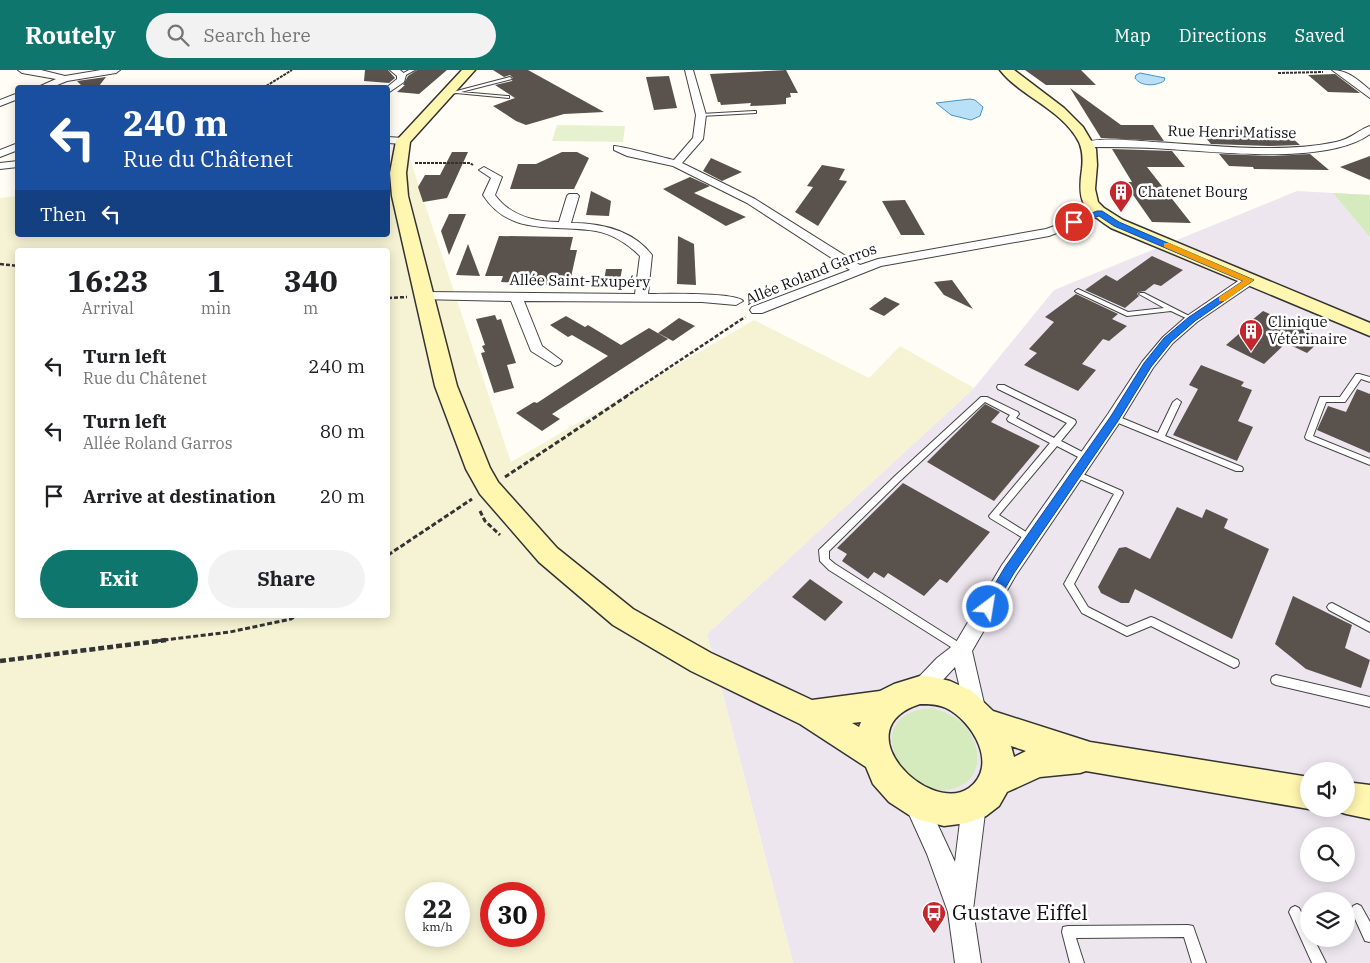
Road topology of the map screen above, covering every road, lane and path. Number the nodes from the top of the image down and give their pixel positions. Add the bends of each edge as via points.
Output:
1 (22, 70) edge
2 (116, 70) edge
3 (292, 70) edge
4 (413, 70) edge
5 (469, 70) edge
6 (689, 70) edge
7 (1006, 70) edge
8 (1337, 71) edge
9 (398, 73) edge
10 (1278, 73) dead end
11 (510, 78) dead end
12 (65, 79) junction
13 (48, 85) edge
14 (268, 85) edge
15 (390, 89) edge
16 (449, 92) junction
17 (1370, 95) edge
18 (15, 97) edge
19 (507, 97) dead end
20 (0, 103) edge
21 (754, 112) dead end
22 (701, 115) junction
23 (1368, 133) edge
24 (390, 140) edge
25 (403, 141) junction
26 (1088, 144) junction
27 (15, 147) edge
28 (618, 148) dead end
29 (0, 154) edge
30 (407, 163) dead end
31 (15, 164) edge
32 (676, 164) junction
33 (0, 166) edge
34 (484, 170) joint
35 (573, 196) dead end
36 (1099, 213) junction
37 (564, 226) junction
38 (0, 264) edge
39 (15, 266) edge
40 (859, 270) junction
41 (1249, 280) junction
42 (1078, 291) dead end
43 (1142, 294) dead end
44 (423, 296) junction
45 (516, 296) junction
46 (641, 298) junction
47 (736, 301) dead end
48 (1171, 309) junction
49 (757, 310) joint
50 (1192, 319) junction
51 (1370, 330) edge
52 (555, 361) dead end
53 (1370, 380) edge
54 (1001, 387) dead end
55 (1177, 402) dead end
56 (1114, 418) junction
57 (1160, 437) junction
58 (1056, 442) junction
59 (1087, 458) junction
60 (1370, 462) edge
61 (1239, 468) dead end
62 (1076, 474) junction
63 (480, 485) junction
64 (1031, 539) junction
65 (507, 541) dead end
66 (390, 553) edge
67 (1332, 607) dead end
68 (292, 618) edge
69 (1370, 628) edge
70 (962, 650) junction
71 (0, 661) edge
72 (1234, 663) dead end
73 (1276, 680) dead end
74 (920, 690) junction
75 (1370, 702) edge
76 (884, 705) junction
77 (811, 714) junction
78 (980, 717) junction
79 (876, 756) junction
80 (1090, 757) junction
81 (996, 782) junction
82 (1300, 791) edge
83 (1355, 800) edge
84 (915, 801) junction
85 (1370, 802) edge
86 (974, 805) junction
87 (1357, 910) dead end
88 (960, 912) junction
89 (1296, 912) dead end
90 (1370, 936) edge
91 (968, 963) edge
92 (1077, 963) edge
93 (1199, 963) edge
94 (1319, 963) edge

1 - 12 street
2 - 12 street
3 - 14 path
4 - 9 lane
5 - 16 street
6 - 22 street
7 - 26 street via 1066,115
8 - 10 path
8 - 17 street
9 - 15 street via 402,80
11 - 16 lane
12 - 13 street
16 - 19 lane
16 - 25 street
18 - 20 street
21 - 22 lane
22 - 32 street via 698,139
23 - 26 street, Rue Henri Matisse via 1335,146 1274,150
24 - 25 street
25 - 44 street via 399,188
26 - 36 street via 1091,166 1087,193 1090,203
27 - 29 street
28 - 32 street
30 - 34 path via 470,163
31 - 33 street
32 - 40 street via 751,201
34 - 37 street via 497,177 488,195 494,205 524,222
35 - 37 street
36 - 40 street, Allée Roland Garros via 1049,232 878,263
36 - 41 street via 1117,224
37 - 46 street via 608,230 639,247 646,255
38 - 39 path
40 - 49 street, Allée Roland Garros
41 - 50 street
41 - 51 street
42 - 48 lane via 1127,314
43 - 48 lane
44 - 45 street, Allée Saint-Exupéry
44 - 63 street via 446,386
45 - 46 street, Allée Saint-Exupéry
45 - 52 street via 536,348
46 - 47 street, Allée Saint-Exupéry
48 - 50 lane
49 - 63 path, Allée Roland Garros
50 - 56 street via 1147,365
53 - 60 lane via 1359,376 1342,400 1323,399 1309,437
54 - 58 lane via 1072,422
55 - 57 lane
56 - 57 lane
56 - 59 street
57 - 61 lane
58 - 59 lane
58 - 64 lane via 993,516
58 - 70 lane via 1012,419 1015,414 984,399 824,550 825,561 832,567
59 - 62 street
62 - 64 street
62 - 72 lane via 1119,493 1069,584 1086,610 1127,632 1151,621
63 - 63 path via 462,475
63 - 65 path via 485,521
63 - 66 path
63 - 77 street via 548,555 623,617 701,662
64 - 70 street
67 - 69 lane
68 - 71 path via 230,632
70 - 74 street
70 - 78 street
73 - 75 lane
74 - 76 street via 897,696
74 - 78 street via 944,693 966,704
76 - 77 street
76 - 79 street via 875,720 872,737
77 - 79 street
78 - 80 street
78 - 81 street via 994,737 999,752
79 - 84 street via 884,774
80 - 81 street via 1038,762
80 - 82 street
81 - 86 street
83 - 85 street
84 - 86 street via 956,810
84 - 88 street via 938,850
86 - 88 street
87 - 90 lane
88 - 91 street
89 - 94 lane
92 - 93 lane via 1068,932 1188,931

